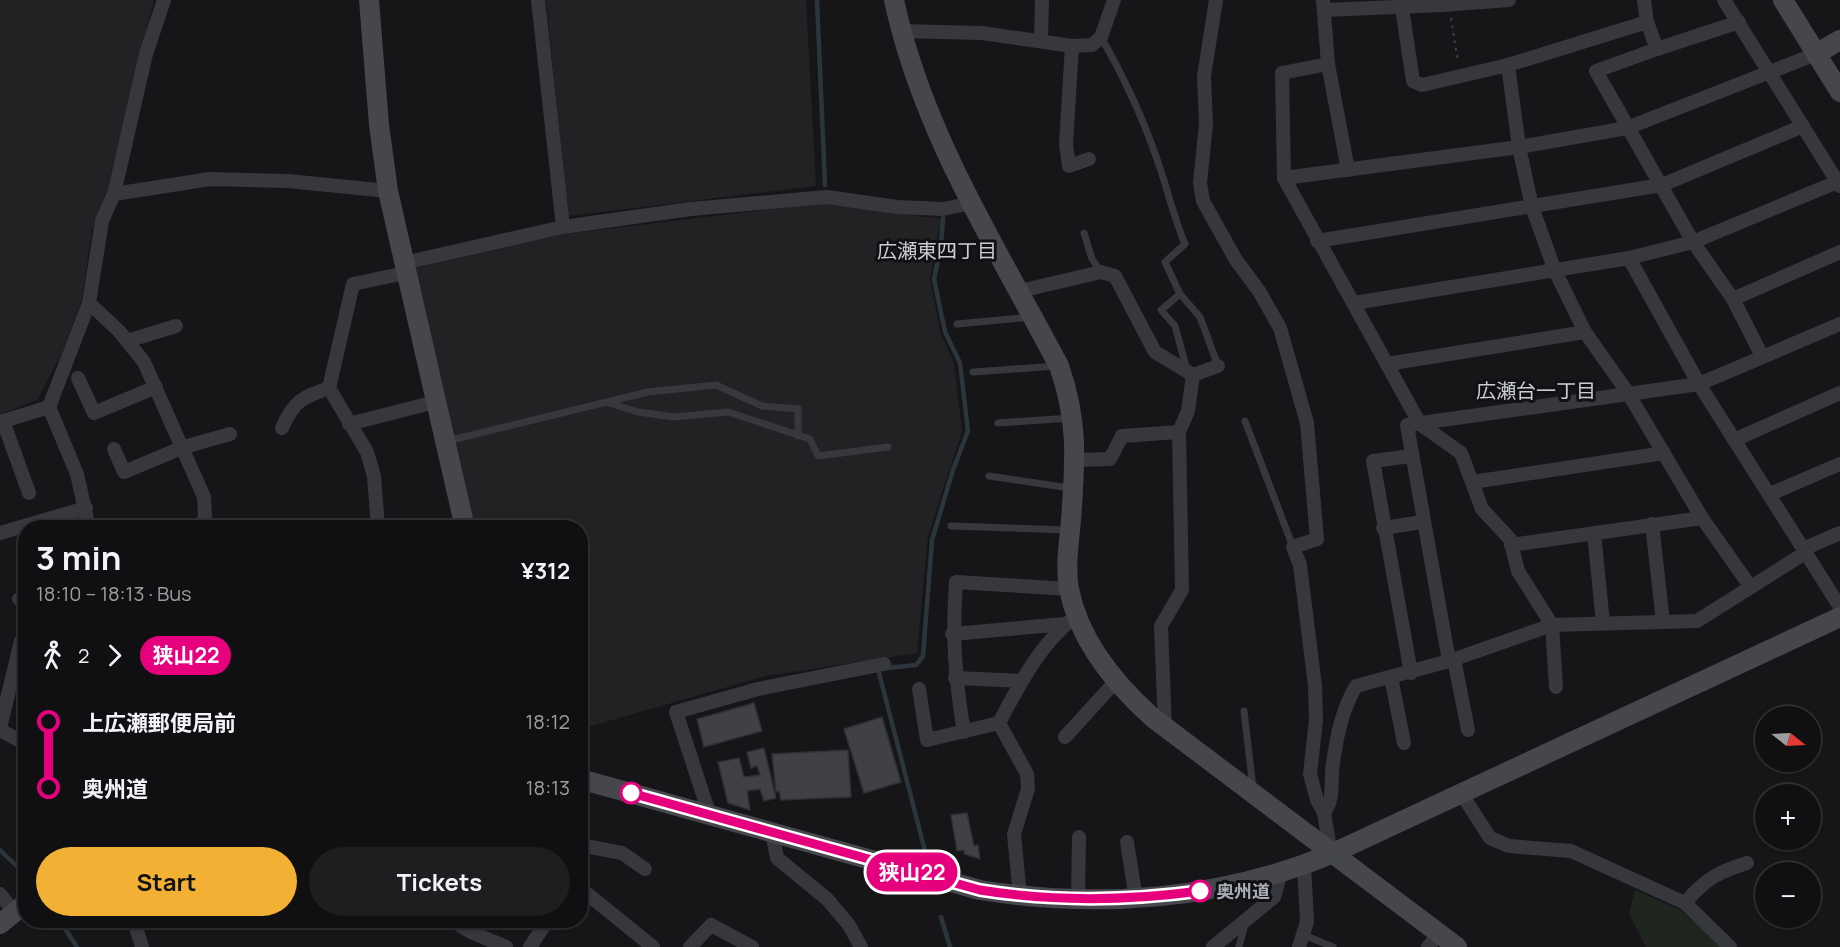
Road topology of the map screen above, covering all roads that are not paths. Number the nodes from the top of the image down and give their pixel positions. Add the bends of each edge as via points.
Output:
1 (164, 0) edge
2 (369, 0) edge
3 (538, 0) edge
4 (894, 0) edge
5 (1042, 0) edge
6 (1114, 0) edge
7 (1216, 0) edge
8 (1509, 0) edge
9 (1644, 0) edge
10 (1724, 0) edge
11 (1783, 0) edge
12 (1444, 4) edge
13 (1324, 5) edge
14 (1402, 8) junction
15 (1647, 22) junction
16 (1739, 22) junction
17 (900, 31) junction
18 (1101, 37) junction
19 (1041, 40) junction
20 (1840, 40) edge
21 (1072, 46) junction
22 (1657, 49) junction
23 (1816, 54) junction
24 (1328, 64) junction
25 (1508, 65) junction
26 (1770, 72) junction
27 (1840, 92) edge
28 (1803, 126) junction
29 (1627, 129) junction
30 (1519, 147) junction
31 (1089, 159) dead end
32 (1348, 170) junction
33 (1284, 178) junction
34 (1839, 184) edge
35 (1662, 185) junction
36 (388, 191) junction
37 (114, 195) junction
38 (972, 203) junction
39 (1532, 207) junction
40 (563, 227) junction
41 (1084, 233) dead end
42 (1317, 241) junction
43 (1693, 242) junction
44 (1840, 252) edge
45 (1629, 258) junction
46 (405, 268) junction
47 (1556, 271) junction
48 (1101, 272) junction
49 (1020, 291) junction
50 (1180, 294) junction
51 (1732, 299) junction
52 (89, 303) junction
53 (1354, 303) junction
54 (1034, 317) junction
55 (957, 324) dead end
56 (1840, 324) edge
57 (176, 326) dead end
58 (1585, 332) junction
59 (127, 341) junction
60 (1762, 356) junction
61 (1387, 364) junction
62 (1059, 366) junction
63 (1218, 366) joint
64 (973, 372) dead end
65 (1190, 374) junction
66 (78, 378) dead end
67 (1699, 384) junction
68 (156, 387) junction
69 (328, 388) junction
70 (1628, 393) junction
71 (1840, 393) edge
72 (435, 402) junction
73 (606, 403) junction
74 (49, 407) junction
75 (1074, 418) junction
76 (2, 421) edge
77 (1245, 422) dead end
78 (999, 423) dead end
79 (349, 424) junction
80 (1420, 424) junction
81 (282, 428) dead end
82 (1179, 432) junction
83 (230, 434) dead end
84 (798, 436) junction
85 (1734, 440) junction
86 (445, 442) junction
87 (184, 447) junction
88 (888, 447) dead end
89 (114, 449) dead end
90 (1664, 453) junction
91 (1411, 456) junction
92 (1075, 460) junction
93 (1840, 464) edge
94 (989, 476) dead end
95 (1473, 482) junction
96 (1073, 488) junction
97 (29, 493) dead end
98 (1770, 494) junction
99 (86, 508) junction
100 (1701, 518) junction
101 (45, 520) edge
102 (87, 520) edge
103 (204, 520) edge
104 (377, 520) edge
105 (463, 520) edge
106 (1422, 522) junction
107 (1652, 524) junction
108 (951, 526) dead end
109 (18, 528) edge
110 (1383, 528) junction
111 (1070, 530) junction
112 (0, 533) edge
113 (1594, 533) junction
114 (1840, 533) edge
115 (1511, 545) junction
116 (1293, 547) junction
117 (1804, 551) junction
118 (1750, 586) junction
119 (1070, 589) junction
120 (1840, 607) edge
121 (1840, 617) edge
122 (1071, 620) junction
123 (1663, 622) junction
124 (1603, 623) junction
125 (1552, 625) junction
126 (952, 634) junction
127 (18, 655) edge
128 (1451, 660) junction
129 (884, 664) dead end
130 (1411, 673) junction
131 (1391, 677) junction
132 (955, 678) junction
133 (1022, 681) junction
134 (1116, 681) junction
135 (1556, 687) dead end
136 (919, 689) dead end
137 (1244, 711) dead end
138 (999, 723) junction
139 (1165, 728) junction
140 (1467, 730) dead end
141 (964, 732) junction
142 (1, 733) edge
143 (1065, 737) dead end
144 (18, 740) edge
145 (1404, 743) dead end
146 (588, 780) edge
147 (1461, 793) junction
148 (1254, 796) junction
149 (1324, 813) junction
150 (710, 816) junction
151 (772, 833) junction
152 (1080, 837) dead end
153 (1127, 842) dead end
154 (588, 847) edge
155 (1331, 854) junction
156 (1747, 863) dead end
157 (1304, 865) junction
158 (645, 869) dead end
159 (1281, 873) junction
160 (0, 894) edge
161 (588, 894) edge
162 (1020, 896) junction
163 (1136, 898) junction
164 (1078, 899) junction
165 (1685, 903) junction
166 (13, 913) edge
167 (1246, 922) junction
168 (136, 928) edge
169 (464, 928) edge
170 (542, 928) edge
171 (1434, 940) edge
172 (1302, 941) edge
173 (141, 947) edge
174 (506, 947) edge
175 (530, 947) edge
176 (653, 947) edge
177 (690, 947) edge
178 (752, 947) edge
179 (861, 947) edge
180 (1213, 947) edge
181 (1239, 947) edge
182 (1333, 947) edge
183 (1457, 947) edge
184 (1730, 947) edge

1 - 37 street via 146,54
2 - 36 street
3 - 40 street
4 - 17 street
5 - 19 street
6 - 18 street
7 - 116 street via 1204,76 1206,124 1200,183 1203,201 1280,328 1307,423 1317,539
8 - 12 street
9 - 15 street
10 - 16 street
11 - 23 street
12 - 14 street
13 - 14 street
13 - 24 street
14 - 25 street via 1413,81 1422,86
15 - 22 street
15 - 25 street
16 - 22 street
16 - 26 street
17 - 19 street via 982,33
17 - 38 street via 934,124
18 - 21 street via 1092,45
18 - 50 lane via 1130,91 1155,152 1185,244 1165,262
19 - 21 street
20 - 23 street
21 - 31 street via 1066,144 1069,166
22 - 29 street via 1596,71
23 - 26 street
23 - 27 street
24 - 32 street
24 - 33 street via 1282,73
25 - 30 street
26 - 28 street
26 - 29 street
28 - 34 street
28 - 35 street
29 - 30 street
29 - 35 street
30 - 32 street
30 - 39 street
32 - 33 street
33 - 42 street
34 - 43 street
35 - 39 street
35 - 43 street
36 - 37 street via 288,181 210,179
36 - 46 street
37 - 52 street via 102,221
38 - 40 street via 944,209 827,197 691,209
38 - 49 street
39 - 42 street
39 - 47 street
40 - 46 street
41 - 48 lane via 1092,259
42 - 53 street
43 - 45 street
43 - 51 street
44 - 51 street
45 - 47 street
45 - 67 street
46 - 69 street via 353,284
46 - 72 street
47 - 53 street
47 - 58 street
48 - 49 street
48 - 65 street via 1115,276 1155,352
49 - 54 street
50 - 63 lane via 1200,317
50 - 65 lane via 1161,310 1174,327
51 - 60 street
52 - 59 street
52 - 74 street
53 - 61 street
54 - 55 lane
54 - 62 street
56 - 60 street
57 - 59 street
58 - 61 street
58 - 70 street
59 - 68 street via 144,362
60 - 67 street
61 - 80 street
62 - 64 lane
62 - 75 street
63 - 65 street
65 - 82 street via 1188,411
66 - 68 street via 94,413
67 - 70 street
67 - 85 street
68 - 87 street
69 - 79 street
69 - 81 street via 303,397 291,408
70 - 80 street
70 - 90 street
71 - 85 street
72 - 79 street
72 - 86 street
73 - 84 lane via 674,417 728,412
73 - 84 lane via 648,392 716,385 762,406 798,409
73 - 86 lane
74 - 76 street
74 - 99 street via 77,474
75 - 78 lane
75 - 92 street
76 - 97 street
77 - 116 lane
79 - 104 street via 367,452 374,476
80 - 91 street via 1407,425
80 - 95 street via 1461,453
82 - 92 street via 1122,436 1110,459
82 - 139 street via 1182,590 1161,626
83 - 87 street
84 - 88 lane via 810,439 818,456
85 - 98 street
86 - 105 street
87 - 89 street via 124,472
87 - 103 street via 204,497
90 - 95 street
90 - 100 street
91 - 106 street
91 - 110 street via 1373,461
92 - 96 street
93 - 98 street
94 - 96 lane
95 - 115 street via 1482,509
96 - 111 street
98 - 117 street
99 - 101 street
99 - 102 street
100 - 107 street
100 - 118 street
106 - 110 street
106 - 128 street
107 - 113 street
107 - 123 street
108 - 111 lane
109 - 112 street
110 - 130 street
111 - 119 street
113 - 115 street
113 - 124 street
114 - 117 street
115 - 125 street via 1518,571
116 - 149 street via 1300,565 1315,686 1310,774
117 - 118 street
117 - 120 street
118 - 123 street via 1697,621
119 - 122 street
119 - 126 street via 956,582
121 - 147 street
122 - 126 street
122 - 133 street
122 - 134 street
123 - 124 street
124 - 125 street
125 - 128 street
125 - 135 street
126 - 132 street
127 - 142 street
128 - 130 street
128 - 140 street
129 - 150 street via 758,689 676,712
130 - 131 street
131 - 145 street
131 - 149 street via 1356,686 1343,709 1332,765 1331,803
132 - 133 street
132 - 141 street
133 - 138 street
134 - 139 street
134 - 143 street
136 - 141 street via 927,740
137 - 148 lane
138 - 141 street
138 - 162 street via 1027,774 1028,789 1014,834
139 - 148 street
142 - 144 street
146 - 150 street
147 - 155 street
147 - 165 street via 1490,838 1509,846 1571,851
148 - 155 street
149 - 155 street
150 - 151 street
151 - 162 street via 970,887
151 - 179 street via 777,858 827,899
152 - 164 street
153 - 163 street
154 - 158 street via 622,853
155 - 157 street
155 - 171 street
156 - 165 street via 1718,872
157 - 159 street
157 - 172 street via 1307,922
159 - 163 street via 1204,891
159 - 167 street via 1274,897
160 - 166 street
161 - 176 street
162 - 164 street
163 - 164 street
165 - 184 street
167 - 180 street
167 - 181 lane
168 - 173 street
169 - 174 street
170 - 175 street
171 - 183 street
172 - 182 lane
177 - 178 street via 711,925

